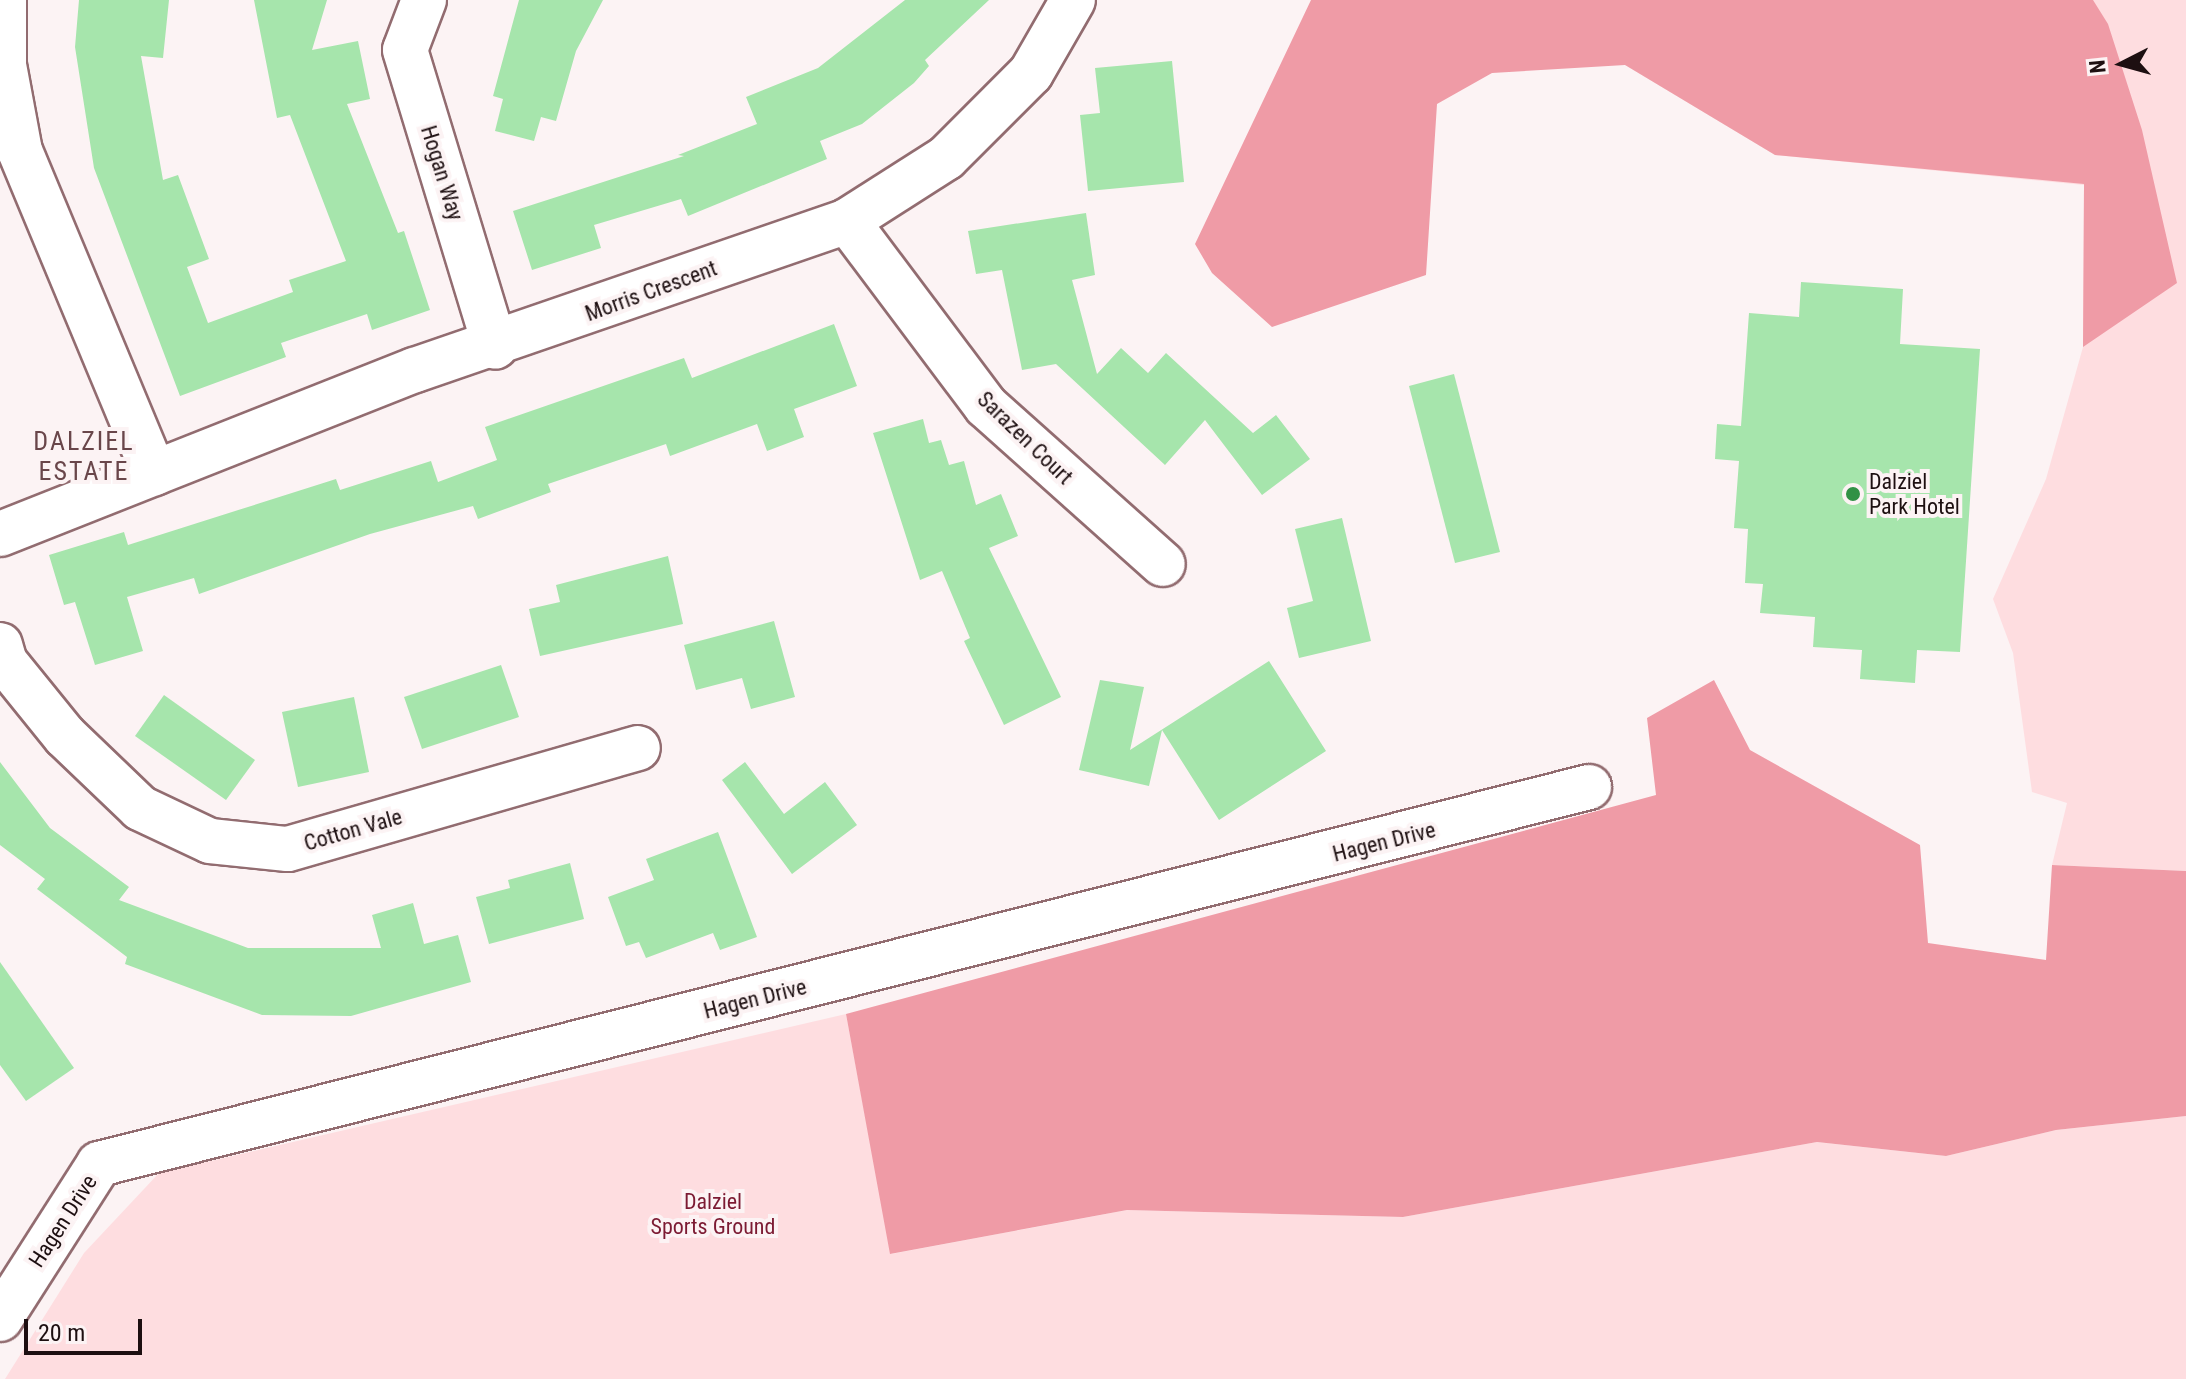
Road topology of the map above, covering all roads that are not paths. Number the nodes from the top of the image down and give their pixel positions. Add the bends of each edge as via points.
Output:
1 (4, 0) edge
2 (424, 0) edge
3 (1073, 0) edge
4 (10, 153) edge
5 (847, 221) junction
6 (495, 347) junction
7 (154, 473) junction
8 (0, 534) edge
9 (1163, 564) dead end
10 (0, 645) edge
11 (638, 748) dead end
12 (1589, 787) dead end
13 (0, 1319) edge

1 - 4 street
2 - 6 street, Hogan Way via 405,50
3 - 5 street, Morris Crescent via 1031,73 946,158
4 - 7 street
5 - 6 street, Morris Crescent
5 - 9 street, Sarazen Court via 986,406
6 - 7 street, Morris Crescent via 415,370
7 - 8 street, Morris Crescent
10 - 11 street, Cotton Vale via 5,662 65,736 140,808 210,841 288,849
12 - 13 street, Hagen Drive via 99,1164

